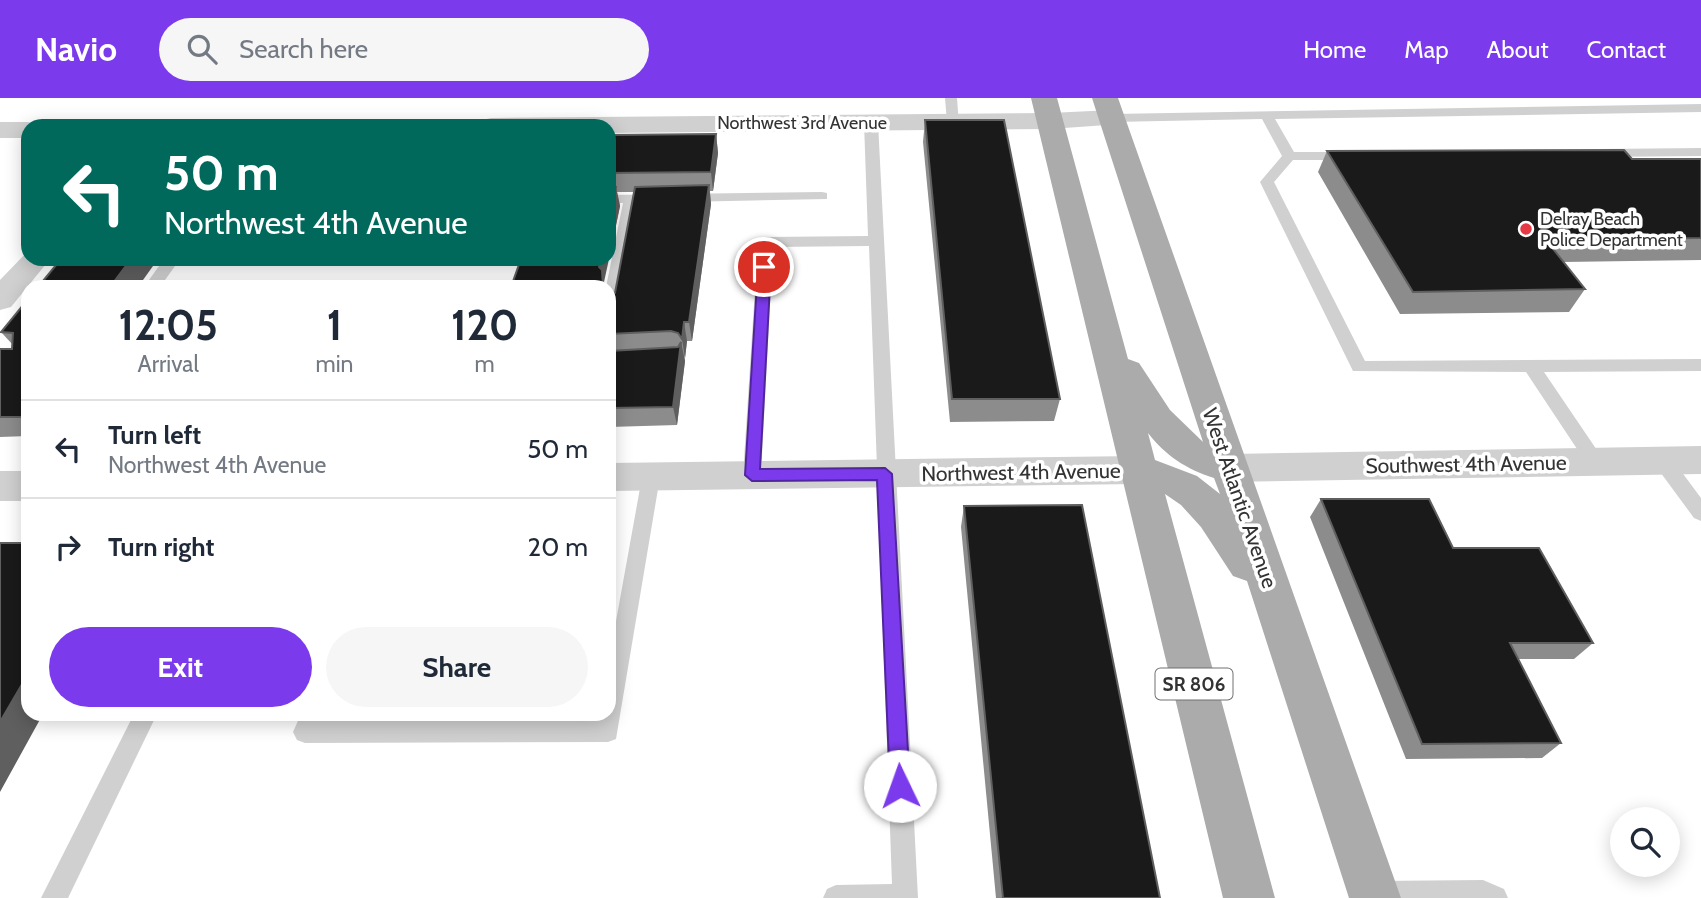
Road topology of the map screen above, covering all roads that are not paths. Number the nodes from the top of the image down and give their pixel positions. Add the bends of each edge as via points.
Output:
1 (1109, 108) edge
2 (1701, 108) edge
3 (952, 110) edge
4 (1047, 110) edge
5 (1267, 116) junction
6 (871, 123) junction
7 (616, 125) edge
8 (0, 130) edge
9 (21, 130) edge
10 (1682, 152) junction
11 (1701, 152) edge
12 (1587, 153) edge
13 (1289, 156) junction
14 (1370, 156) edge
15 (1701, 170) edge
16 (822, 196) dead end
17 (616, 199) edge
18 (631, 199) junction
19 (875, 241) junction
20 (30, 266) edge
21 (615, 280) edge
22 (0, 300) edge
23 (1104, 333) junction
24 (1701, 365) edge
25 (1531, 366) junction
26 (1662, 460) junction
27 (1701, 460) edge
28 (1596, 462) junction
29 (1230, 468) junction
30 (1139, 470) junction
31 (885, 474) junction
32 (752, 475) junction
33 (616, 477) edge
34 (651, 477) junction
35 (0, 486) edge
36 (21, 486) edge
37 (1701, 513) edge
38 (1285, 629) junction
39 (616, 684) edge
40 (142, 721) edge
41 (309, 721) edge
42 (610, 721) edge
43 (1374, 896) edge
44 (905, 897) edge
45 (54, 898) edge
46 (836, 898) edge
47 (1249, 898) edge
48 (1495, 898) edge

1 - 4 street, Northwest 3rd Avenue
1 - 5 lane
1 - 29 main road, West Atlantic Avenue
2 - 5 lane
3 - 4 street, Northwest 3rd Avenue
3 - 6 street, Northwest 3rd Avenue
4 - 23 main road, SR 806
5 - 13 lane
6 - 7 street, Northwest 3rd Avenue
6 - 19 lane
8 - 9 street
10 - 11 lane
10 - 12 lane
10 - 15 lane
13 - 14 lane
13 - 25 lane via 1267,182 1359,367
16 - 18 lane
17 - 18 lane
18 - 21 lane
19 - 31 lane
19 - 32 lane via 766,242
20 - 22 street
23 - 29 main road via 1156,419 1181,446 1200,460
23 - 30 main road, SR 806
24 - 25 lane
25 - 28 lane
26 - 27 street, Southwest 4th Avenue
26 - 28 street, Southwest 4th Avenue
26 - 37 lane
28 - 29 street, Southwest 4th Avenue
29 - 38 main road, West Atlantic Avenue
30 - 31 street, Northwest 4th Avenue
30 - 38 main road via 1173,480 1224,526
30 - 47 main road, SR 806
31 - 32 street, Northwest 4th Avenue
31 - 44 lane
32 - 34 street, Northwest 4th Avenue
33 - 34 street, Northwest 4th Avenue
34 - 39 lane
35 - 36 street
38 - 43 main road, West Atlantic Avenue
40 - 45 lane
41 - 42 lane via 305,732 608,731
43 - 48 lane via 1483,893
44 - 46 lane

